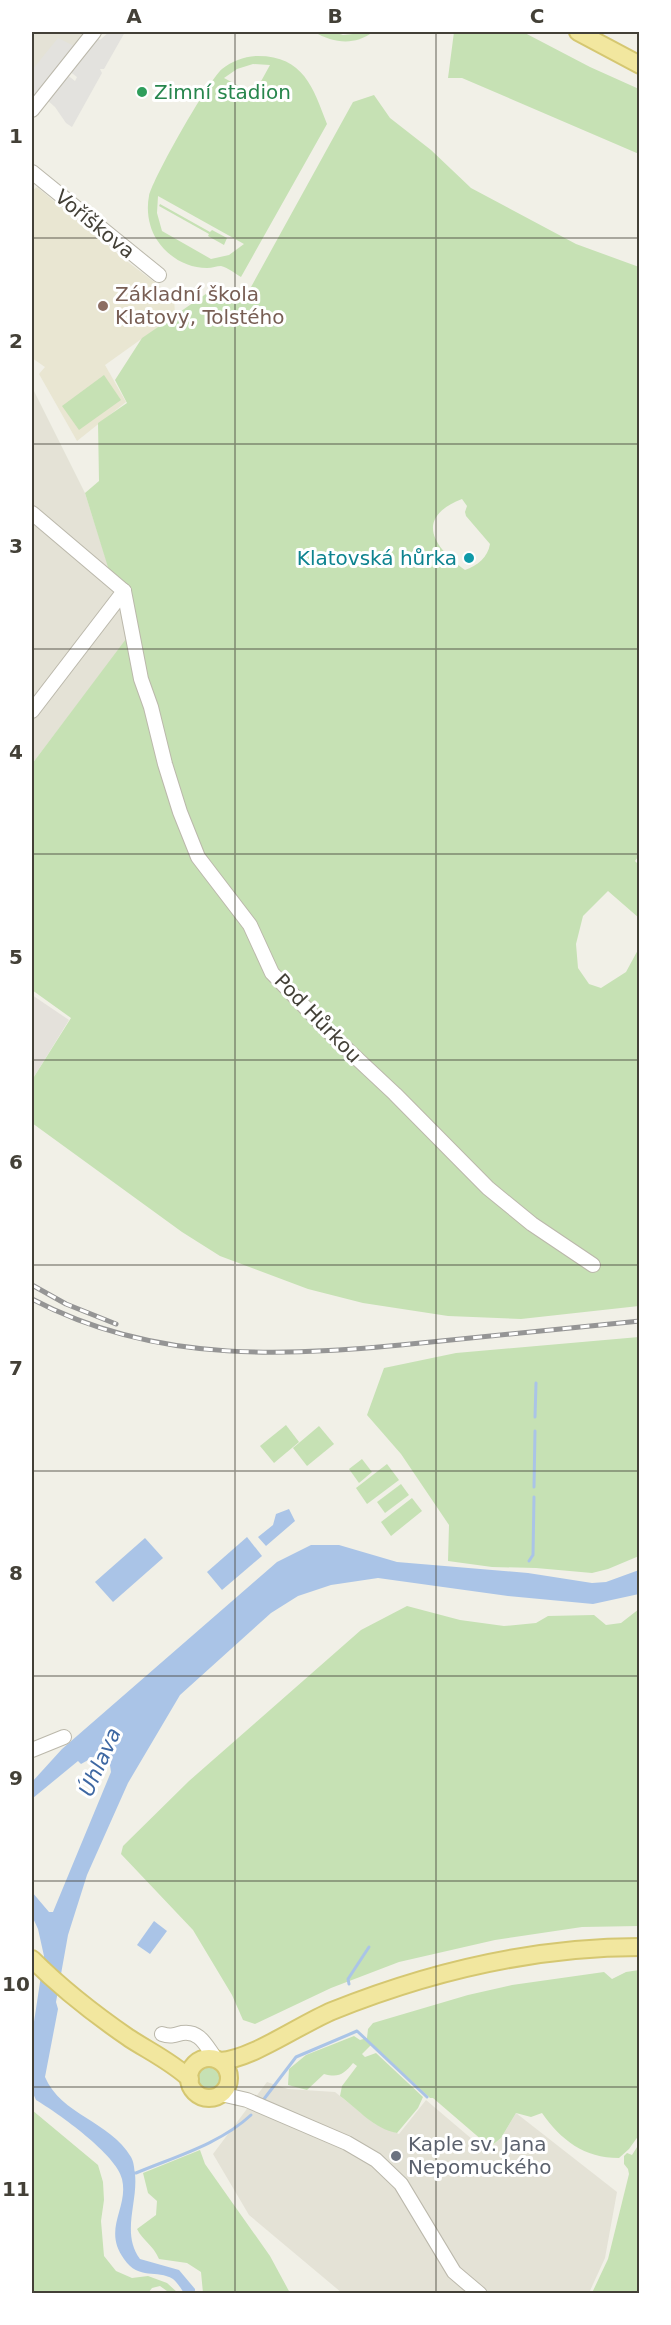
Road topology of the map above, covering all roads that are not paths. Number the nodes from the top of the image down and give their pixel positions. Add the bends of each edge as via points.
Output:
1 (94, 32) edge
2 (578, 32) edge
3 (639, 65) edge
4 (32, 110) edge
5 (32, 172) edge
6 (159, 275) dead end
7 (36, 517) edge
8 (32, 532) edge
9 (124, 591) junction
10 (32, 711) edge
11 (593, 1265) dead end
12 (64, 1737) dead end
13 (32, 1750) edge
14 (639, 1947) edge
15 (32, 1959) edge
16 (162, 2034) dead end
17 (248, 2054) junction
18 (204, 2065) junction
19 (226, 2084) junction
20 (480, 2294) edge

1 - 4 street
2 - 3 main road
5 - 6 street, Voříškova
7 - 8 street
7 - 9 street
9 - 10 street
9 - 11 street, Pod Hůrkou via 141,679 180,812 198,857 250,925 272,973 488,1188 532,1224
12 - 13 street
14 - 17 main road via 537,1955 458,1969 331,2012
15 - 18 main road via 97,2015 169,2062
16 - 18 street via 192,2033 201,2039
17 - 18 main road
17 - 19 main road via 235,2066
18 - 19 main road via 226,2067
18 - 19 main road via 193,2088 212,2097
19 - 20 street via 247,2100 347,2143 387,2169 409,2195 454,2272

